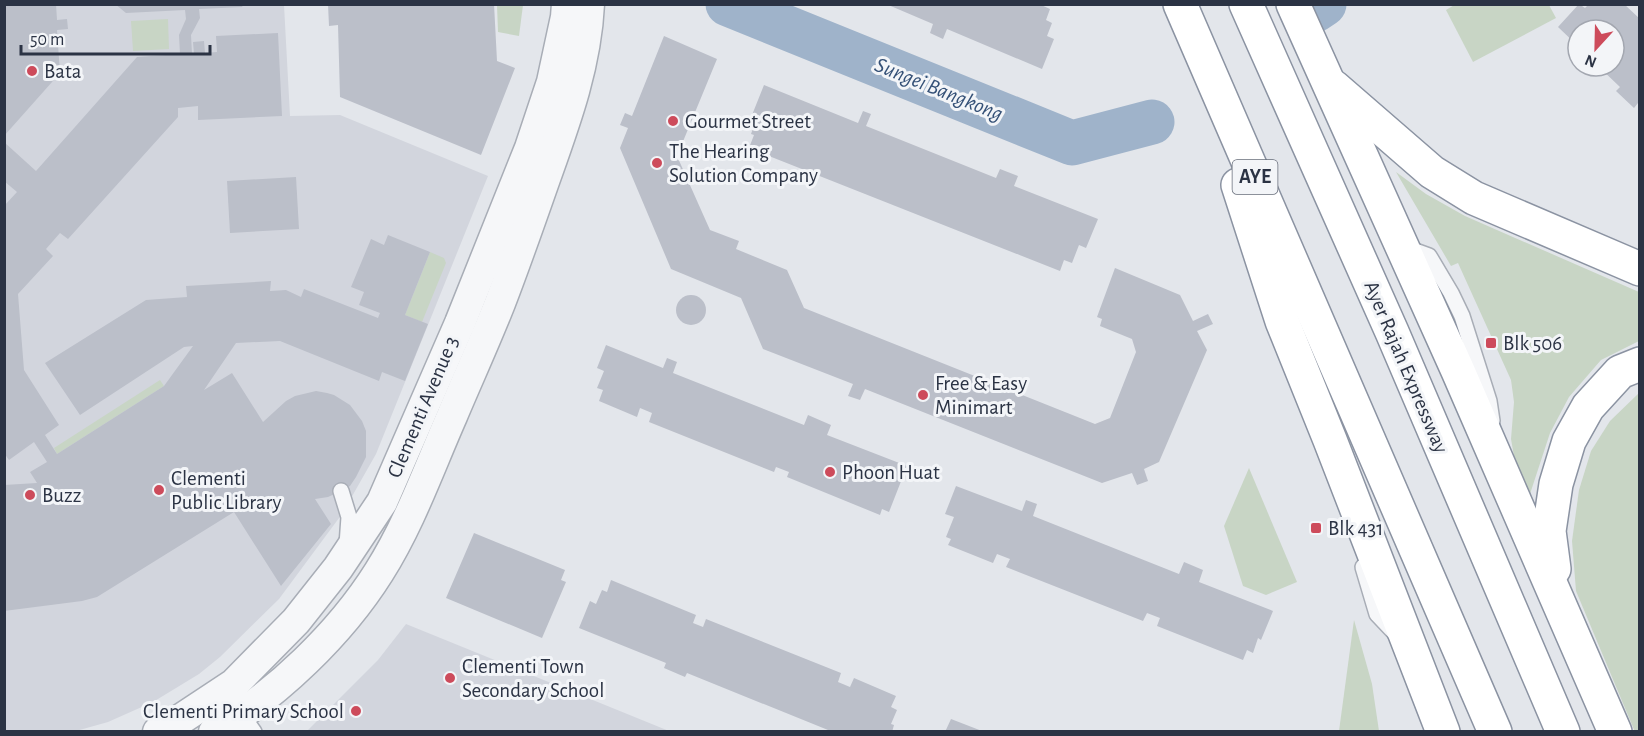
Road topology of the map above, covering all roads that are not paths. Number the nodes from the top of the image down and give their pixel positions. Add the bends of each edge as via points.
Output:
1 (567, 4) edge
2 (589, 4) edge
3 (1246, 4) edge
4 (1293, 4) edge
5 (1180, 5) edge
6 (1329, 82) junction
7 (1640, 269) edge
8 (1640, 364) edge
9 (341, 491) dead end
10 (338, 568) junction
11 (1558, 600) junction
12 (248, 723) edge
13 (1438, 723) edge
14 (158, 732) edge
15 (214, 732) edge
16 (1495, 732) edge
17 (1563, 732) edge
18 (1615, 732) edge

1 - 10 street, Clementi Avenue 3 via 552,82 499,227 382,502
2 - 12 street, Clementi Avenue 3 via 588,27 569,109 500,304 417,500 379,571 348,615
3 - 17 highway, Ayer Rajah Expressway
4 - 6 highway
5 - 13 highway via 1282,321
5 - 16 highway, AYE
6 - 7 highway via 1432,172 1474,198
6 - 11 highway
8 - 11 highway via 1620,372 1588,407 1569,441 1556,484 1549,531
9 - 10 lane via 349,517 348,543
10 - 14 street, Clementi Avenue 3 via 296,621 234,684
11 - 18 highway
12 - 15 street, Clementi Avenue 3

